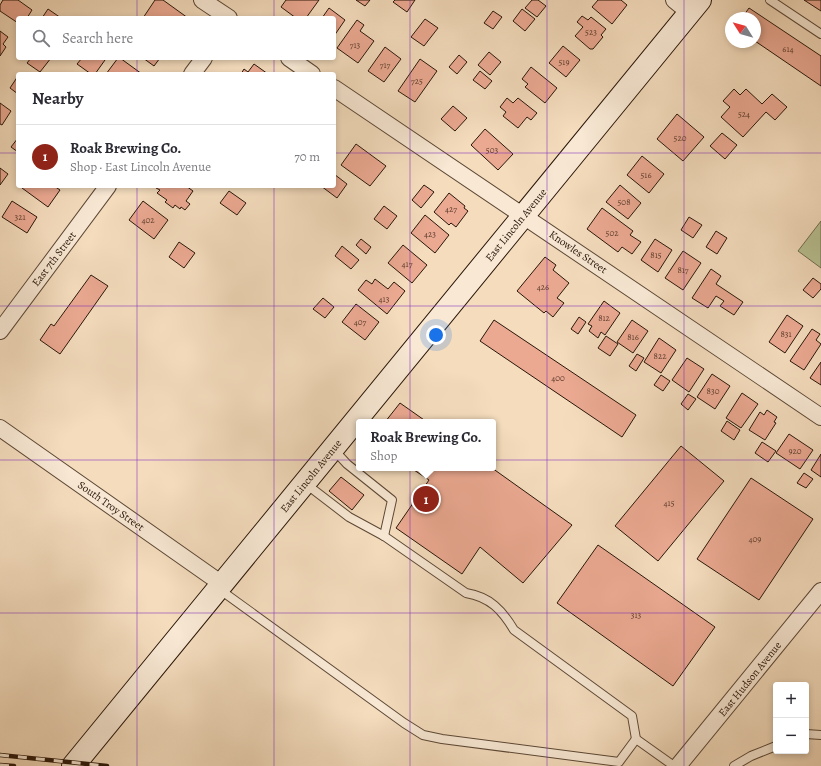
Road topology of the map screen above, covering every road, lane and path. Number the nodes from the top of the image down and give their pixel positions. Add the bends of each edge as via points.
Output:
1 (202, 0) edge
2 (770, 0) edge
3 (688, 4) edge
4 (226, 16) edge
5 (821, 34) edge
6 (202, 60) edge
7 (291, 60) edge
8 (194, 72) edge
9 (309, 72) edge
10 (336, 89) edge
11 (107, 188) edge
12 (524, 215) junction
13 (0, 331) edge
14 (821, 417) edge
15 (358, 419) edge
16 (356, 422) edge
17 (0, 428) edge
18 (333, 450) junction
19 (305, 483) junction
20 (384, 536) junction
21 (220, 586) junction
22 (821, 591) edge
23 (809, 734) edge
24 (821, 736) edge
25 (636, 739) junction
26 (773, 747) edge
27 (73, 766) edge
28 (674, 766) edge
29 (678, 766) edge
30 (734, 766) edge

1 - 4 street
2 - 5 lane
3 - 12 street, East Lincoln Avenue
6 - 8 street
7 - 9 street
10 - 12 street, Knowles Street
11 - 13 street, East 7th Street
12 - 14 street, Knowles Street
12 - 15 street, East Lincoln Avenue
16 - 18 street, East Lincoln Avenue
17 - 21 street, South Troy Street
18 - 19 street, East Lincoln Avenue
18 - 20 lane via 392,500
19 - 20 lane via 349,517
19 - 21 street, East Lincoln Avenue
20 - 25 lane via 466,593 480,595 503,612 514,630 632,716
21 - 25 lane via 404,723 424,735 619,762
21 - 27 street, East Lincoln Avenue
22 - 29 street, East Hudson Avenue
23 - 24 lane
25 - 28 lane
26 - 30 lane

